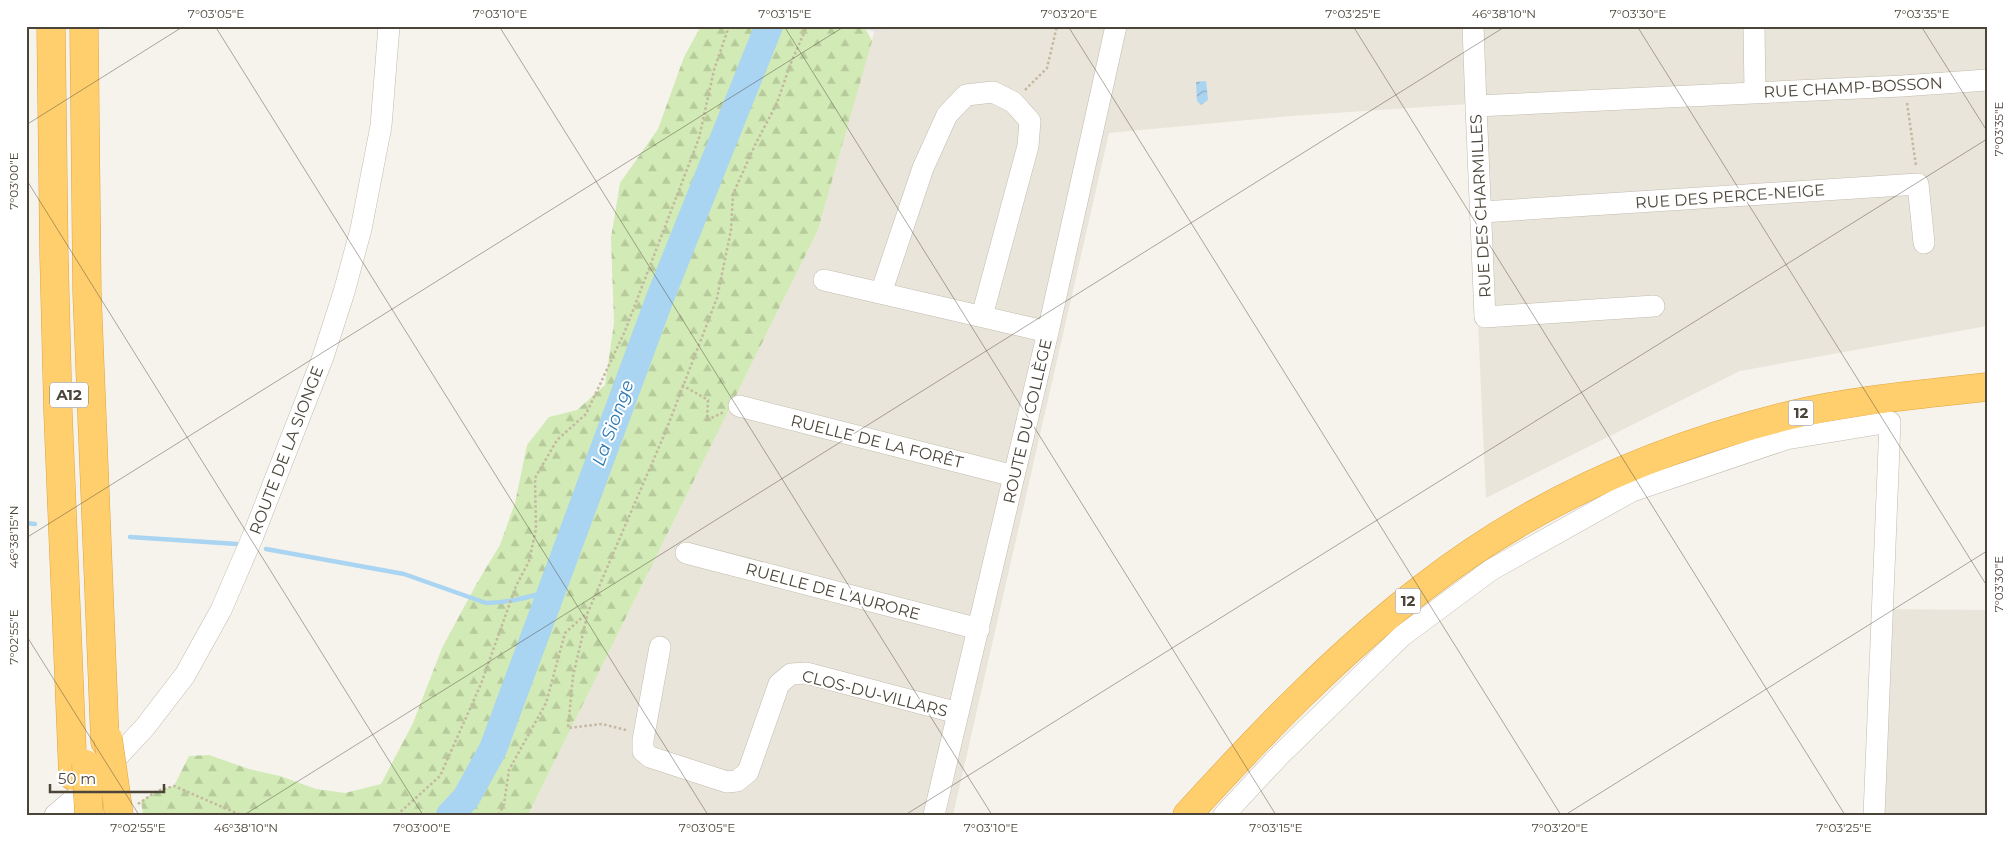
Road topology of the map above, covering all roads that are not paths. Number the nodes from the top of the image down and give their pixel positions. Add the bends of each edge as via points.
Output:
1 (51, 26) edge
2 (63, 26) edge
3 (84, 26) edge
4 (389, 26) edge
5 (1116, 26) edge
6 (1473, 26) edge
7 (1754, 26) edge
8 (1987, 80) edge
9 (1755, 92) junction
10 (1476, 106) junction
11 (1482, 212) junction
12 (1924, 243) dead end
13 (824, 280) dead end
14 (881, 293) junction
15 (1654, 306) dead end
16 (982, 316) junction
17 (1048, 332) junction
18 (1987, 387) edge
19 (739, 406) road end
20 (1014, 476) junction
21 (686, 553) dead end
22 (979, 629) junction
23 (660, 647) dead end
24 (958, 713) junction
25 (107, 740) junction
26 (79, 770) junction
27 (128, 810) edge
28 (55, 815) edge
29 (75, 815) edge
30 (89, 815) edge
31 (109, 815) edge
32 (934, 815) edge
33 (1187, 815) edge
34 (1224, 815) edge
35 (1874, 815) edge

1 - 26 highway via 58,413
2 - 26 highway, A12 via 67,350
3 - 25 highway, A12 via 87,302
4 - 28 street, ROUTE DE LA SIONGE via 381,126 361,230 323,357 253,536 221,610 185,674 133,741 95,781
5 - 17 street, ROUTE DU COLLÈGE
6 - 10 street, RUE DES CHARMILLES
7 - 9 street, RUE CHAMP-BOSSON
8 - 9 street, RUE CHAMP-BOSSON
9 - 10 street, RUE DES CHARMILLES
10 - 11 street, RUE DES CHARMILLES
11 - 12 street, RUE DES PERCE-NEIGE via 1918,184
11 - 15 street, RUE DES CHARMILLES via 1485,317
13 - 14 street
14 - 16 street
14 - 16 street via 923,168 947,115 966,95 993,92 1013,102 1030,121 1028,146
16 - 17 street
17 - 20 street, ROUTE DU COLLÈGE
18 - 33 highway, 12 via 1794,415 1719,434 1629,467 1530,517 1424,587 1372,631 1292,704
19 - 20 street, RUELLE DE LA FORÊT
20 - 22 street, ROUTE DU COLLÈGE
21 - 22 street, RUELLE DE L'AURORE
22 - 24 street, ROUTE DU COLLÈGE
23 - 24 street, CLOS-DU-VILLARS via 644,734 644,751 650,757 727,782 737,781 748,772 779,684 791,674 806,672
24 - 32 street, ROUTE DU COLLÈGE
25 - 27 highway, bridge
25 - 31 highway, A12
26 - 29 highway
26 - 30 highway, A12, bridge
34 - 35 street via 1278,757 1402,636 1491,570 1632,491 1786,439 1890,422

